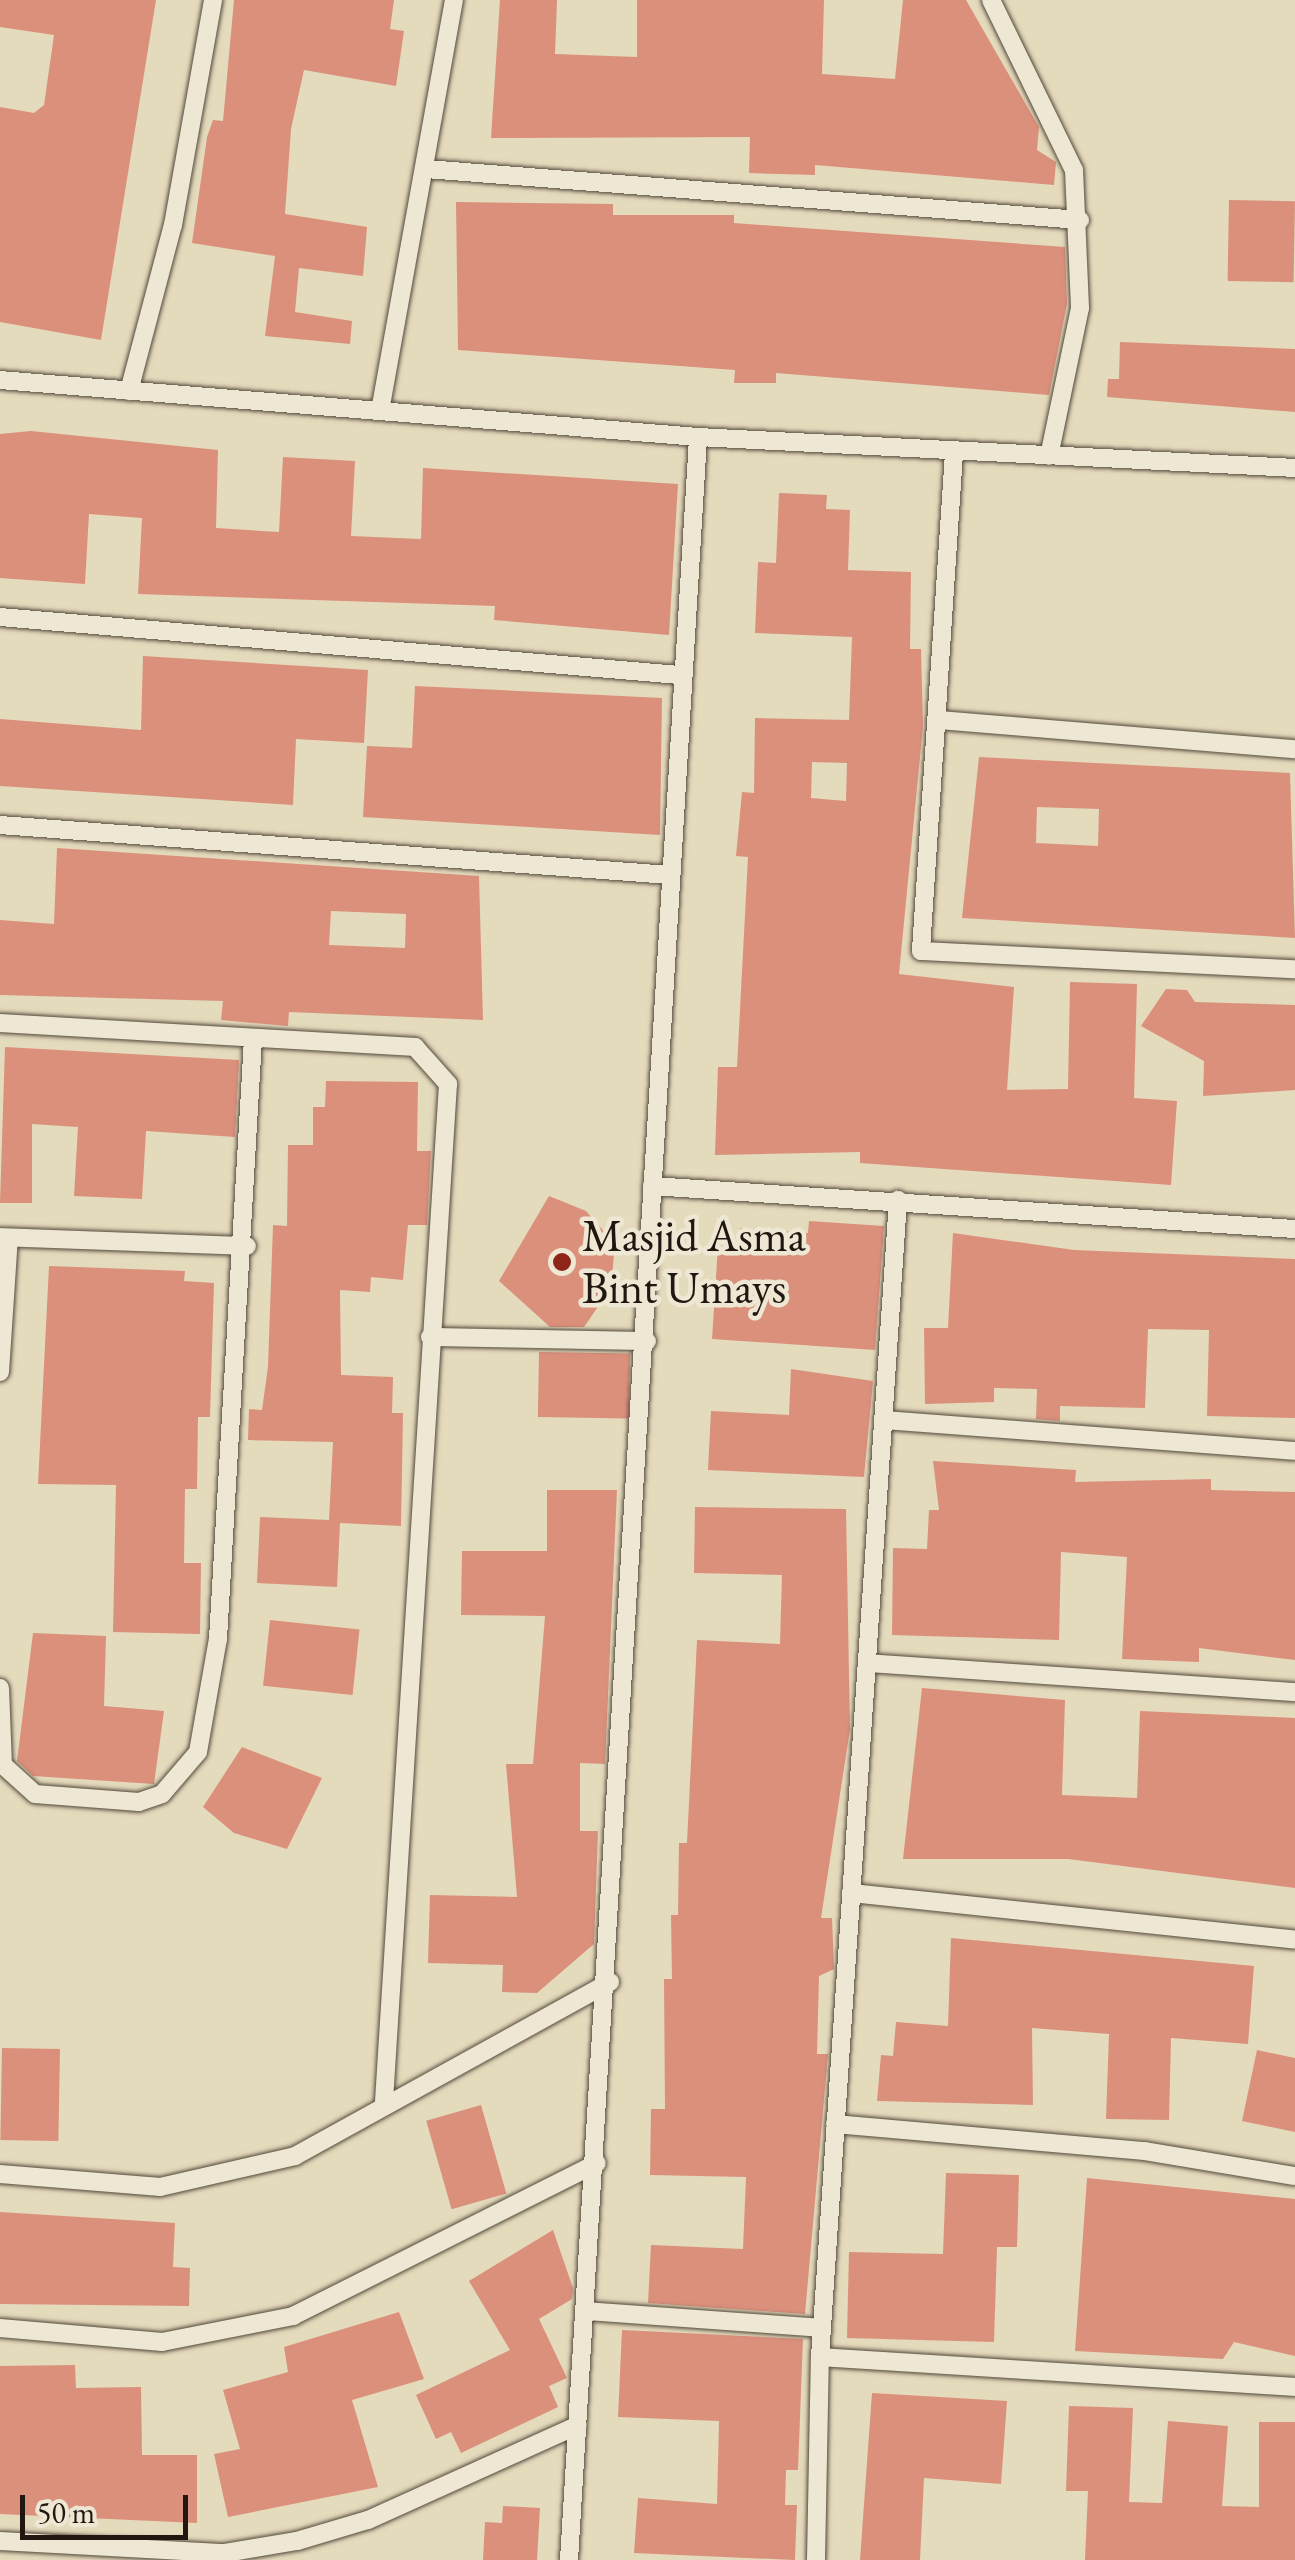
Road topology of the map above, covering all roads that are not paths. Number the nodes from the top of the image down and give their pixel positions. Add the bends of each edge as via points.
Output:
1 (213, 0) edge
2 (454, 0) edge
3 (991, 0) edge
4 (426, 169) junction
5 (1080, 220) junction
6 (0, 380) edge
7 (129, 391) junction
8 (380, 411) junction
9 (698, 437) junction
10 (954, 453) junction
11 (1049, 456) junction
12 (1295, 468) edge
13 (0, 617) edge
14 (680, 675) junction
15 (939, 720) junction
16 (1295, 749) edge
17 (0, 825) edge
18 (670, 874) junction
19 (1295, 969) edge
20 (0, 1023) edge
21 (253, 1040) junction
22 (652, 1186) junction
23 (898, 1200) junction
24 (1295, 1229) edge
25 (4, 1237) edge
26 (247, 1246) junction
27 (430, 1337) junction
28 (647, 1341) junction
29 (0, 1372) edge
30 (883, 1420) junction
31 (1295, 1452) edge
32 (866, 1663) junction
33 (0, 1688) edge
34 (1295, 1692) edge
35 (851, 1893) junction
36 (1295, 1940) edge
37 (610, 1982) junction
38 (384, 2101) junction
39 (836, 2124) junction
40 (597, 2163) junction
41 (0, 2174) edge
42 (1295, 2176) edge
43 (586, 2312) junction
44 (0, 2328) edge
45 (821, 2328) junction
46 (820, 2357) junction
47 (1295, 2386) edge
48 (578, 2424) junction
49 (0, 2542) edge
50 (568, 2560) edge
51 (816, 2560) edge

1 - 7 street via 173,225
2 - 4 street
3 - 5 street via 1068,154
4 - 5 street
4 - 8 street
5 - 11 street via 1080,308
6 - 7 street
7 - 8 street
8 - 9 street
9 - 10 street
9 - 14 street
10 - 11 street
10 - 15 street
11 - 12 street
13 - 14 street
14 - 18 street
15 - 16 street
15 - 19 street via 921,951
17 - 18 street
18 - 22 street
20 - 21 street
21 - 26 street
21 - 27 street via 416,1048 448,1084
22 - 23 street
22 - 28 street
23 - 24 street
23 - 30 street
25 - 26 street
25 - 29 street
26 - 33 street via 218,1639 198,1752 162,1794 139,1802 36,1794 3,1764
27 - 28 street
27 - 38 street
28 - 37 street
30 - 31 street
30 - 32 street
32 - 34 street
32 - 35 street
35 - 36 street
35 - 39 street
37 - 38 street
37 - 40 street
38 - 41 street via 295,2156 226,2176 160,2187
39 - 42 street via 1146,2151
39 - 45 street
40 - 43 street
40 - 44 street via 293,2316 162,2342
43 - 45 street
43 - 48 street
45 - 46 street
46 - 47 street
46 - 51 street
48 - 49 street via 368,2520 297,2541 224,2553
48 - 50 street

